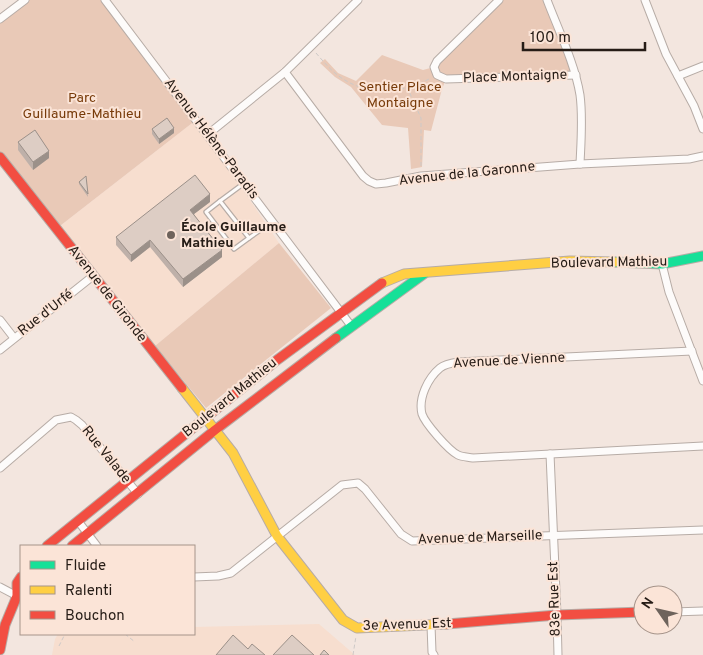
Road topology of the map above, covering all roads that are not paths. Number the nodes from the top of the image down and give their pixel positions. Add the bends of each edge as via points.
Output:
1 (25, 0) edge
2 (105, 0) edge
3 (358, 0) edge
4 (499, 0) edge
5 (547, 0) edge
6 (645, 0) edge
7 (0, 19) edge
8 (703, 66) edge
9 (285, 72) junction
10 (576, 75) junction
11 (678, 76) junction
12 (703, 128) edge
13 (207, 135) junction
14 (703, 156) edge
15 (0, 157) edge
16 (580, 164) junction
17 (244, 183) junction
18 (220, 201) junction
19 (273, 221) junction
20 (249, 238) junction
21 (703, 256) edge
22 (662, 264) junction
23 (425, 273) junction
24 (93, 276) junction
25 (341, 312) junction
26 (0, 320) edge
27 (352, 327) junction
28 (14, 338) junction
29 (0, 350) edge
30 (692, 351) junction
31 (703, 381) edge
32 (206, 417) junction
33 (215, 430) junction
34 (703, 446) edge
35 (550, 454) junction
36 (0, 468) edge
37 (128, 481) junction
38 (138, 494) junction
39 (78, 521) junction
40 (703, 530) edge
41 (88, 534) junction
42 (277, 536) junction
43 (553, 536) junction
44 (49, 545) edge
45 (73, 545) edge
46 (96, 545) edge
47 (195, 577) edge
48 (20, 578) edge
49 (0, 587) edge
50 (19, 595) edge
51 (703, 611) edge
52 (633, 612) edge
53 (683, 612) edge
54 (557, 615) junction
55 (431, 625) junction
56 (0, 650) edge
57 (434, 655) edge
58 (558, 655) edge

1 - 7 street
2 - 13 street, Avenue Hélène-Paradis
3 - 9 street
4 - 10 street, Place Montaigne via 438,61 434,67 437,75 446,79
5 - 10 street
6 - 11 street
8 - 11 street
9 - 13 street
9 - 16 street, Avenue de la Garonne via 363,176 376,184 421,176
10 - 16 street via 581,118
11 - 12 street
13 - 17 street, Avenue Hélène-Paradis
14 - 16 street, Avenue de la Garonne
15 - 24 street, Avenue de Gironde
17 - 18 lane
17 - 19 street, Avenue Hélène-Paradis
18 - 20 lane
18 - 20 lane via 206,212 234,249
19 - 20 lane
19 - 25 street, Avenue Hélène-Paradis
21 - 22 street, Boulevard Mathieu
22 - 23 street, Boulevard Mathieu via 570,262
22 - 30 street via 669,292
23 - 25 street, Boulevard Mathieu via 404,274 385,281
23 - 27 street, Boulevard Mathieu
24 - 28 street, Rue d'Urfé
24 - 32 street, Avenue de Gironde
25 - 27 street, Avenue Hélène-Paradis
25 - 32 street, Boulevard Mathieu
26 - 28 street
27 - 33 street, Boulevard Mathieu
28 - 29 street, Rue d'Urfé
30 - 31 street
30 - 35 street, Avenue de Vienne via 458,362 440,368 430,379 424,391 422,412 425,421 451,451 473,458
32 - 33 street, Avenue de Gironde
32 - 37 street, Boulevard Mathieu
33 - 38 street, Boulevard Mathieu
33 - 42 street, 3e Avenue Est via 233,453
34 - 35 street, Avenue de Vienne
35 - 43 street, 83e Rue Est
36 - 37 street, Rue Valade via 56,420 71,417 82,425
37 - 38 street, Rue Valade
37 - 39 street, Boulevard Mathieu
38 - 41 street, Boulevard Mathieu
39 - 41 street
39 - 44 street, Boulevard Mathieu
40 - 43 street, Avenue de Marseille
41 - 45 street, Boulevard Mathieu
41 - 46 street
42 - 43 street, Avenue de Marseille via 342,485 358,483 401,534 412,541
42 - 47 street, Avenue de Marseille via 231,573
42 - 55 street, 3e Avenue Est via 343,620 357,628
43 - 54 street, 83e Rue Est
48 - 50 street via 17,582
49 - 50 street
50 - 56 street via 5,625
51 - 53 street
52 - 54 street, 3e Avenue Est
54 - 55 street, 3e Avenue Est
54 - 58 street, 83e Rue Est
55 - 57 street

